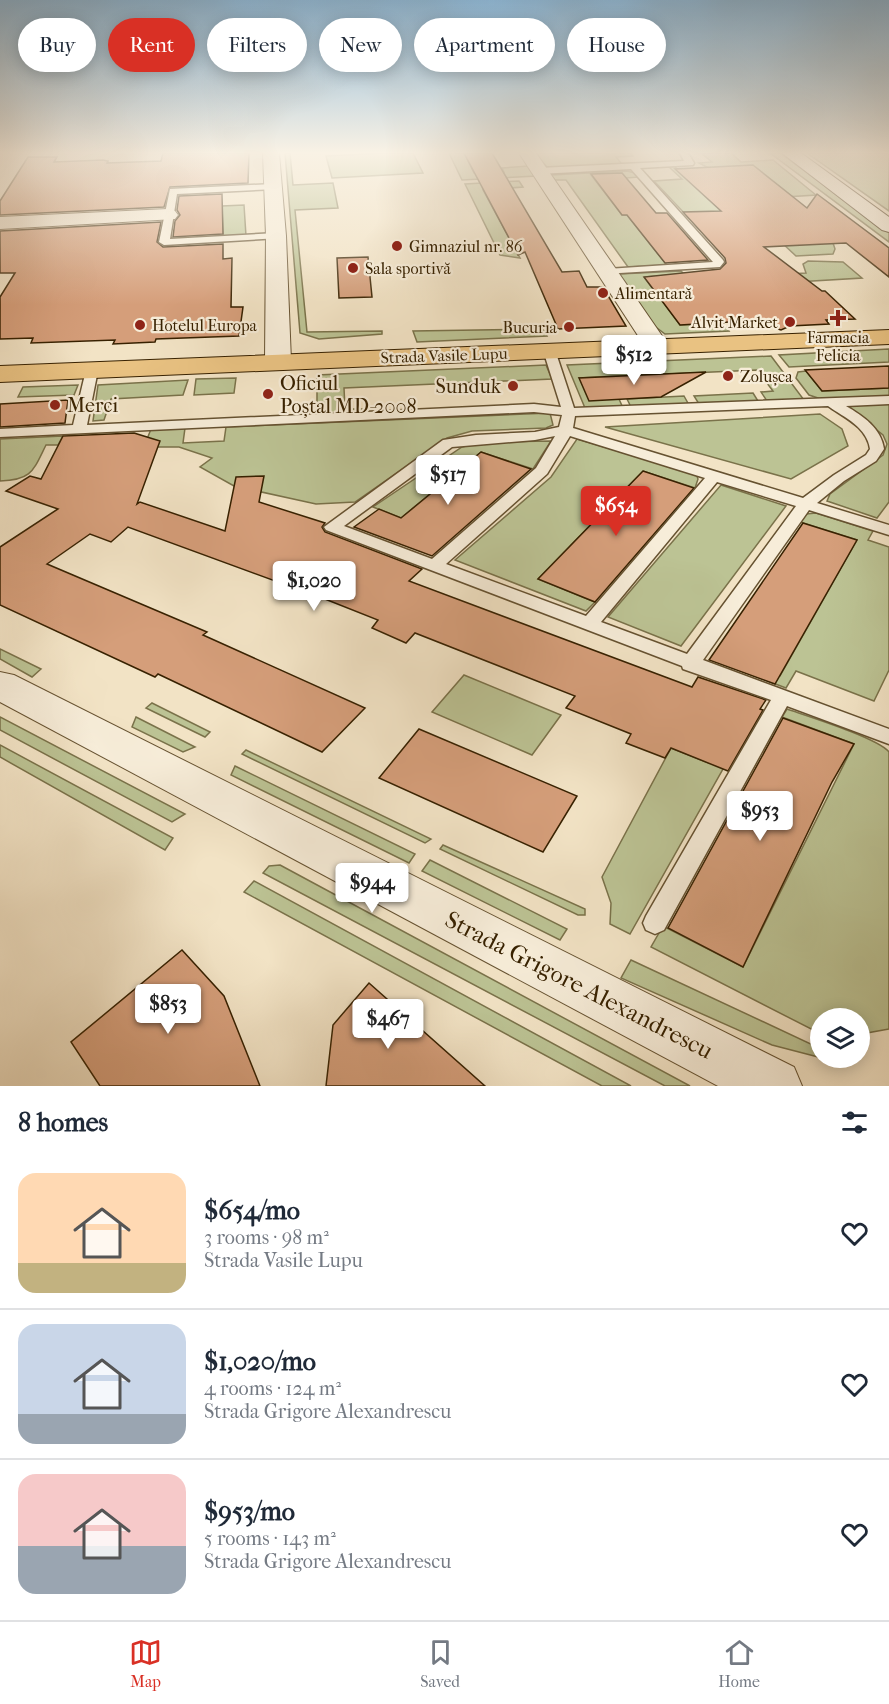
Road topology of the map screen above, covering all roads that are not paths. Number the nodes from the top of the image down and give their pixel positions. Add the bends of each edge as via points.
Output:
1 (170, 204) edge
2 (274, 204) edge
3 (561, 204) edge
4 (667, 204) edge
5 (859, 204) edge
6 (168, 215) junction
7 (0, 223) edge
8 (889, 226) edge
9 (276, 236) junction
10 (607, 272) junction
11 (889, 337) edge
12 (657, 346) junction
13 (549, 350) junction
14 (278, 361) junction
15 (92, 370) junction
16 (0, 374) edge
17 (889, 400) edge
18 (831, 402) junction
19 (569, 412) junction
20 (79, 429) junction
21 (566, 430) junction
22 (0, 433) edge
23 (714, 475) junction
24 (806, 504) junction
25 (888, 527) edge
26 (434, 566) junction
27 (589, 625) junction
28 (690, 663) junction
29 (0, 685) edge
30 (782, 698) junction
31 (889, 737) edge
32 (655, 923) dead end
33 (774, 1086) edge

1 - 6 lane
2 - 9 street
3 - 10 street
4 - 10 lane via 719,262
5 - 8 street
6 - 7 street
6 - 9 lane via 164,242
9 - 14 street
10 - 12 street
11 - 12 main road, Strada Vasile Lupu
12 - 13 main road, Strada Vasile Lupu
13 - 14 main road, Strada Vasile Lupu
13 - 19 lane
14 - 15 main road, Strada Vasile Lupu
15 - 16 main road, Strada Vasile Lupu
15 - 20 lane
17 - 18 lane
18 - 19 lane
18 - 24 lane via 875,437 877,449 871,458
19 - 20 lane via 534,408
19 - 21 lane
20 - 22 lane
21 - 23 lane
21 - 26 lane via 542,471
21 - 26 lane via 448,443 332,527
23 - 24 lane
23 - 27 lane
24 - 25 lane
24 - 28 lane
26 - 27 lane
27 - 28 lane
28 - 30 lane
29 - 33 street, Strada Grigore Alexandrescu
30 - 31 lane
30 - 32 lane

